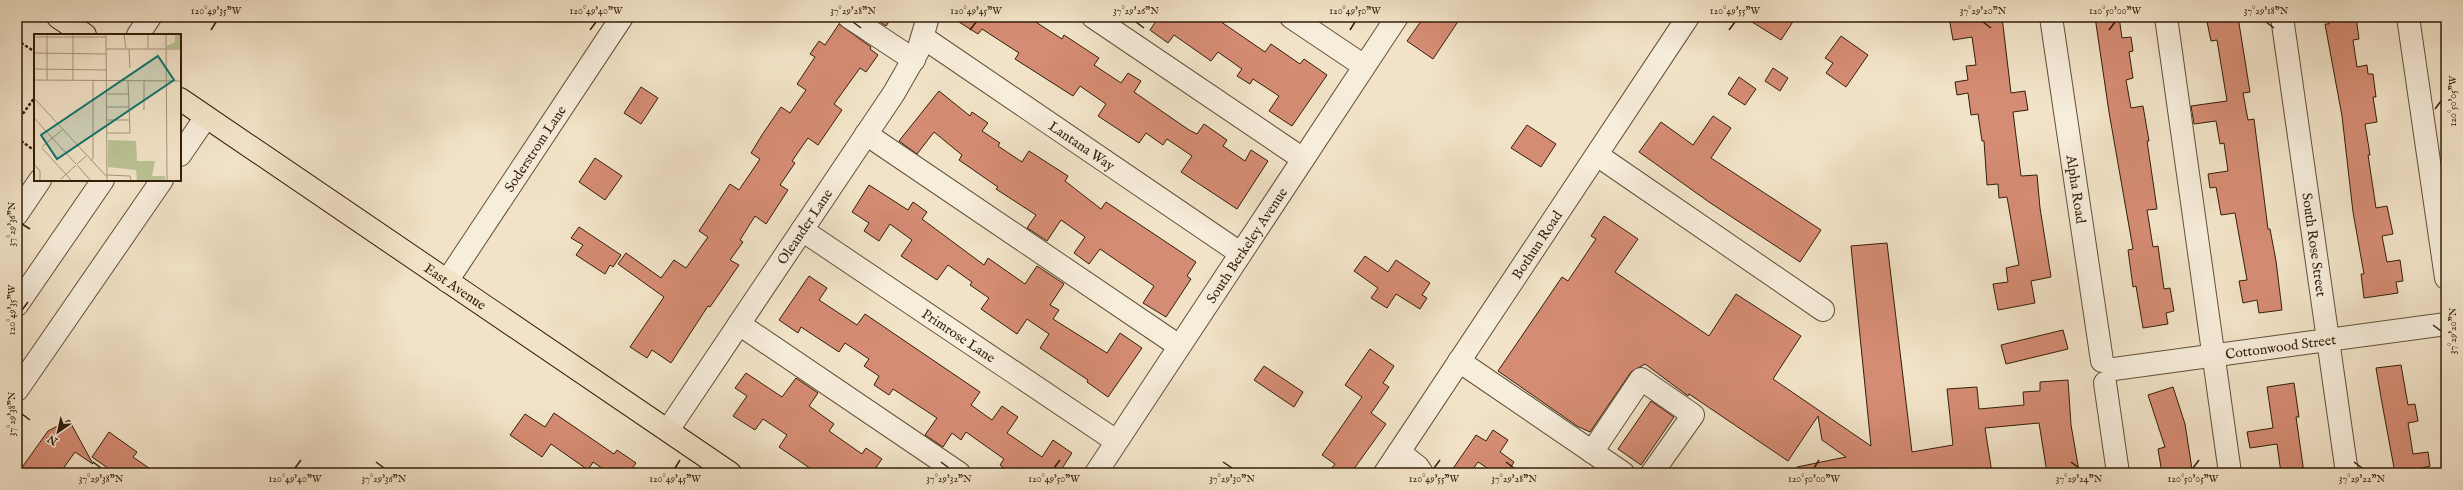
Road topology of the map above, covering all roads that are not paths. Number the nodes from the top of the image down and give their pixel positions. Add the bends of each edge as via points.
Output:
1 (58, 17) edge
2 (150, 17) edge
3 (622, 17) edge
4 (849, 17) edge
5 (1093, 17) edge
6 (1291, 17) edge
7 (1397, 17) edge
8 (1688, 17) edge
9 (2051, 17) edge
10 (2166, 17) edge
11 (2282, 17) edge
12 (2408, 17) edge
13 (926, 27) edge
14 (84, 34) edge
15 (139, 34) edge
16 (914, 60) junction
17 (1364, 66) junction
18 (181, 100) edge
19 (206, 117) junction
20 (866, 134) junction
21 (182, 147) edge
22 (1597, 155) junction
23 (1303, 159) junction
24 (39, 181) edge
25 (102, 181) edge
26 (161, 181) edge
27 (17, 214) edge
28 (802, 230) junction
29 (1240, 253) junction
30 (2446, 278) edge
31 (447, 281) junction
32 (17, 305) edge
33 (1823, 310) dead end
34 (738, 324) junction
35 (2446, 324) edge
36 (2328, 340) junction
37 (1179, 346) junction
38 (2214, 356) junction
39 (1459, 361) junction
40 (2107, 371) junction
41 (17, 390) edge
42 (668, 430) junction
43 (1116, 441) junction
44 (1399, 452) junction
45 (1592, 452) junction
46 (730, 473) edge
47 (959, 473) edge
48 (1096, 473) edge
49 (1385, 473) edge
50 (1422, 473) edge
51 (1623, 473) edge
52 (1652, 473) edge
53 (2118, 473) edge
54 (2230, 473) edge
55 (2347, 473) edge

1 - 14 main road
2 - 15 street
3 - 31 street, Soderstrom Lane
4 - 16 street
5 - 23 street
6 - 17 street
7 - 17 street, South Berkeley Avenue
8 - 22 street, Bothun Road
9 - 40 street, Alpha Road
10 - 38 street
11 - 36 street, South Rose Street
12 - 30 street
13 - 16 street, Oleander Lane
13 - 29 street, Lantana Way
16 - 20 street, Oleander Lane
17 - 23 street, South Berkeley Avenue
18 - 19 main road, East Avenue
19 - 21 street
19 - 31 main road, East Avenue
20 - 28 street, Oleander Lane
20 - 37 street
22 - 33 street
22 - 39 street, Bothun Road
23 - 29 street, South Berkeley Avenue
24 - 27 street
25 - 32 street
26 - 41 street
28 - 34 street, Oleander Lane
28 - 43 street, Primrose Lane
29 - 37 street, South Berkeley Avenue
31 - 42 main road, East Avenue
34 - 42 street, Oleander Lane
34 - 47 street
35 - 36 street, Cottonwood Street
36 - 38 street, Cottonwood Street
36 - 55 street, South Rose Street
37 - 43 street, South Berkeley Avenue
38 - 40 street, Cottonwood Street
38 - 54 street
39 - 44 street, Bothun Road
39 - 45 street
40 - 53 street, Alpha Road
42 - 46 main road, East Avenue
43 - 48 street, South Berkeley Avenue
44 - 49 street, Bothun Road
44 - 50 street
45 - 51 street
45 - 52 street via 1641,379 1693,415

